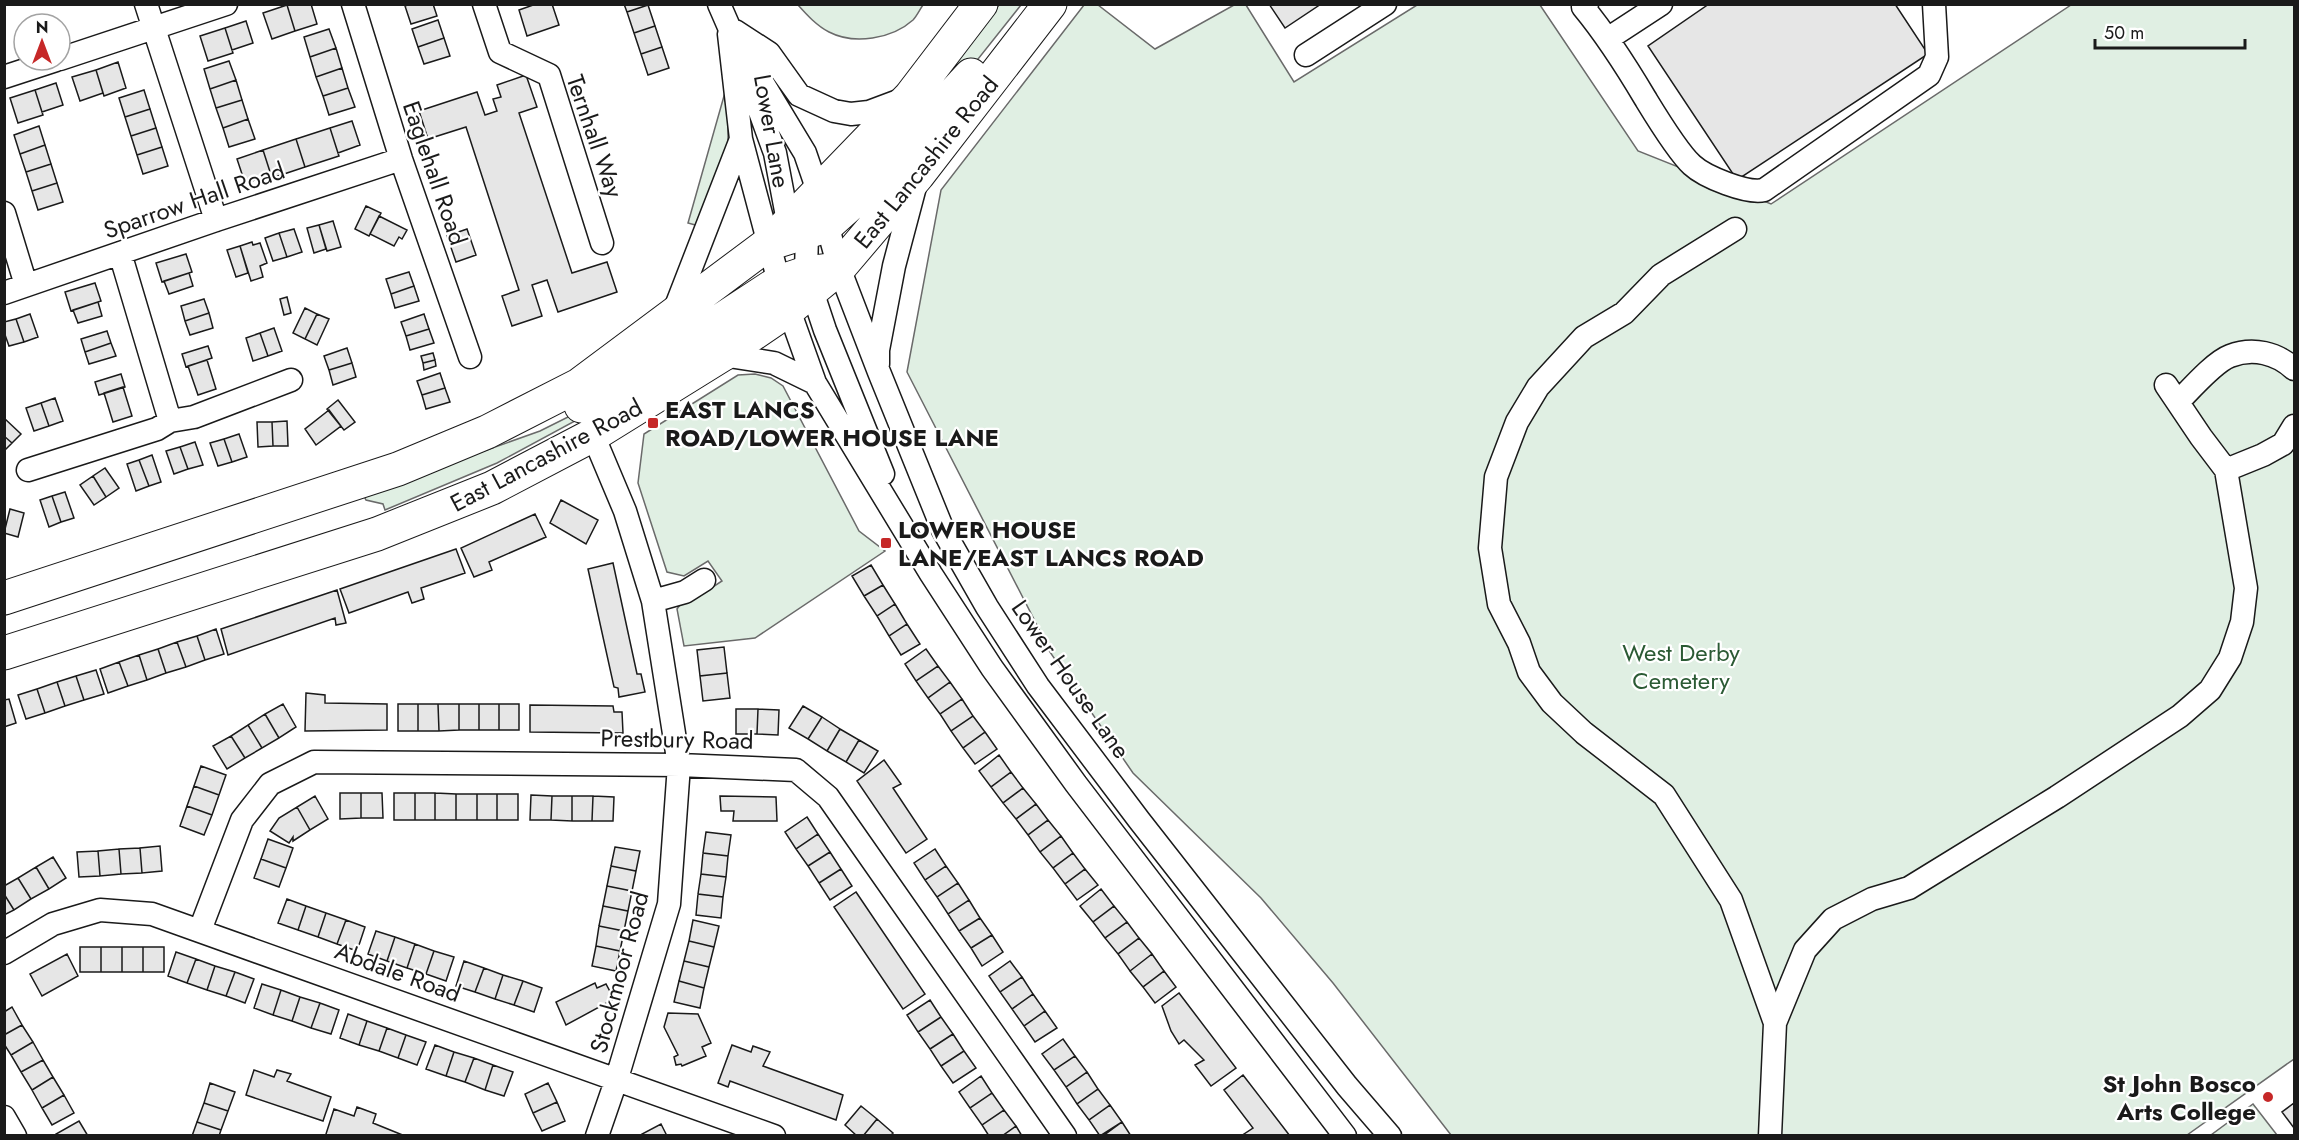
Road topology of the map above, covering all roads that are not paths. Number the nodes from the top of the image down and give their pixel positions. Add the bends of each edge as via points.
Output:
1 (146, 4) edge
2 (226, 4) edge
3 (353, 4) edge
4 (484, 4) edge
5 (719, 4) edge
6 (981, 4) edge
7 (1025, 4) edge
8 (1050, 4) edge
9 (1385, 4) edge
10 (1660, 4) edge
11 (1934, 4) edge
12 (1584, 5) edge
13 (729, 27) junction
14 (153, 29) junction
15 (1609, 38) junction
16 (72, 55) edge
17 (1306, 56) dead end
18 (19, 72) edge
19 (4, 77) edge
20 (910, 97) junction
21 (741, 139) junction
22 (401, 159) junction
23 (918, 176) junction
24 (818, 191) junction
25 (4, 213) edge
26 (216, 220) junction
27 (1735, 229) dead end
28 (796, 233) junction
29 (602, 243) dead end
30 (120, 253) junction
31 (839, 268) junction
32 (26, 285) junction
33 (797, 286) junction
34 (4, 293) edge
35 (673, 315) junction
36 (722, 355) junction
37 (470, 357) dead end
38 (2295, 369) edge
39 (879, 372) junction
40 (291, 380) dead end
41 (815, 383) junction
42 (170, 421) junction
43 (2295, 426) edge
44 (487, 432) junction
45 (593, 435) junction
46 (28, 470) dead end
47 (2226, 470) junction
48 (910, 539) junction
49 (704, 580) dead end
50 (4, 598) edge
51 (652, 601) junction
52 (4, 653) edge
53 (679, 765) junction
54 (200, 930) junction
55 (4, 953) edge
56 (1775, 1023) junction
57 (617, 1078) junction
58 (4, 1117) edge
59 (15, 1136) edge
60 (597, 1136) edge
61 (774, 1136) edge
62 (1065, 1136) edge
63 (1345, 1136) edge
64 (1390, 1136) edge
65 (1770, 1136) edge

1 - 14 street
2 - 14 street
3 - 22 street, Eaglehall Road
4 - 29 street, Ternhall Way via 500,52 549,75
5 - 13 street, Lower Lane
6 - 20 highway, East Lancashire Road
7 - 28 highway via 963,85 855,200
8 - 23 highway, East Lancashire Road
9 - 17 street
10 - 15 street
11 - 15 street via 1937,57 1929,75 1759,191 1704,173 1692,164 1660,122
12 - 15 street
13 - 20 street via 769,53 799,95 834,111 869,112
13 - 21 street, Lower Lane
13 - 24 street, Lower Lane via 805,153
13 - 28 street via 775,153
14 - 16 street
14 - 26 street
18 - 19 street
20 - 24 highway, East Lancashire Road
21 - 28 street, Lower Lane
21 - 35 street
22 - 26 street, Sparrow Hall Road
22 - 37 street, Eaglehall Road
23 - 31 highway, East Lancashire Road
23 - 39 street via 894,266 878,350
24 - 28 highway, East Lancashire Road
25 - 32 street
26 - 30 street, Sparrow Hall Road
27 - 56 street via 1661,275 1623,313 1584,337 1538,387 1517,423 1496,477 1490,548 1499,604 1529,672 1552,703 1584,733 1664,795 1731,900
28 - 31 street, Lower House Lane
28 - 33 street
28 - 33 street
28 - 35 highway, East Lancashire Road
30 - 32 street, Sparrow Hall Road
30 - 42 street
31 - 33 highway
31 - 39 street, Lower House Lane
32 - 34 street, Sparrow Hall Road
33 - 36 highway, East Lancashire Road
33 - 41 street
33 - 44 highway via 574,410
33 - 48 street via 825,330
35 - 44 highway, East Lancashire Road via 579,385
36 - 41 street via 774,363
36 - 45 highway, East Lancashire Road
38 - 47 street via 2285,360 2260,351 2229,356 2172,394
39 - 64 street, Lower House Lane via 943,530 1038,686 1347,1086
40 - 42 street via 194,417
41 - 48 street
42 - 46 street via 149,432
43 - 47 street via 2283,444
44 - 50 highway, East Lancashire Road via 344,489
45 - 51 street, Stockmoor Road via 625,511
45 - 52 highway, East Lancashire Road via 492,488 390,530
47 - 56 street via 2246,588 2242,622 2230,658 2210,690 2171,723 1909,888 1872,899 1833,919 1805,950
48 - 63 street via 992,668 1076,784
49 - 51 street via 685,592
51 - 53 street, Stockmoor Road
53 - 54 street, Prestbury Road via 314,762 270,784 242,820
53 - 57 street, Stockmoor Road via 669,904
53 - 62 street, Prestbury Road via 796,770 828,797
54 - 55 street, Abdale Road via 152,914 100,910 53,924
54 - 57 street, Abdale Road
56 - 65 street
57 - 60 street, Stockmoor Road
57 - 61 street, Abdale Road
58 - 59 street

